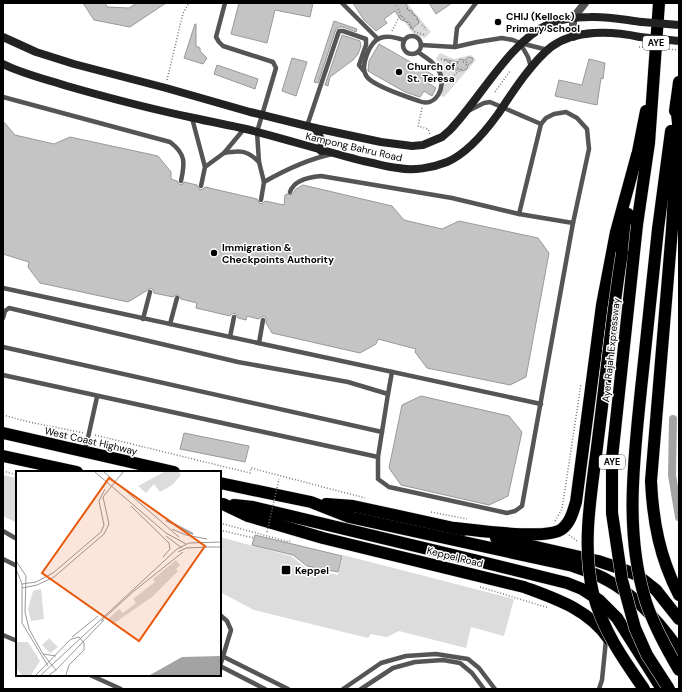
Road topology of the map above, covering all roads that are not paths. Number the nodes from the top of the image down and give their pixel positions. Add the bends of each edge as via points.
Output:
1 (225, 3) edge
2 (342, 3) edge
3 (476, 3) edge
4 (585, 3) edge
5 (659, 3) edge
6 (573, 18) junction
7 (679, 25) edge
8 (3, 37) edge
9 (573, 37) junction
10 (378, 39) junction
11 (404, 40) junction
12 (679, 41) edge
13 (520, 43) junction
14 (421, 45) junction
15 (455, 47) junction
16 (548, 50) junction
17 (418, 52) junction
18 (3, 64) edge
19 (532, 68) junction
20 (363, 70) junction
21 (679, 82) edge
22 (653, 83) junction
23 (3, 97) edge
24 (676, 104) junction
25 (502, 107) junction
26 (466, 112) junction
27 (262, 115) junction
28 (192, 118) junction
29 (541, 124) junction
30 (311, 127) junction
31 (244, 129) junction
32 (257, 132) junction
33 (321, 150) junction
34 (224, 154) junction
35 (334, 154) junction
36 (637, 154) junction
37 (259, 162) junction
38 (205, 167) junction
39 (181, 181) dead end
40 (264, 182) junction
41 (201, 186) dead end
42 (290, 192) dead end
43 (261, 200) dead end
44 (519, 214) junction
45 (573, 223) junction
46 (3, 288) edge
47 (150, 292) dead end
48 (177, 298) dead end
49 (234, 317) dead end
50 (3, 318) edge
51 (143, 318) junction
52 (264, 320) dead end
53 (170, 324) junction
54 (230, 337) junction
55 (259, 344) junction
56 (3, 347) edge
57 (392, 372) junction
58 (3, 375) edge
59 (388, 394) junction
60 (97, 396) junction
61 (541, 404) junction
62 (3, 425) edge
63 (382, 432) junction
64 (85, 451) junction
65 (3, 456) edge
66 (378, 457) junction
67 (72, 471) edge
68 (170, 471) edge
69 (221, 483) edge
70 (311, 502) junction
71 (221, 503) edge
72 (455, 528) junction
73 (3, 531) edge
74 (16, 538) edge
75 (3, 559) edge
76 (16, 566) edge
77 (679, 595) edge
78 (221, 617) edge
79 (679, 619) edge
80 (3, 634) edge
81 (606, 634) junction
82 (16, 640) edge
83 (679, 650) edge
84 (222, 657) edge
85 (221, 666) edge
86 (679, 670) edge
87 (92, 676) edge
88 (121, 689) edge
89 (266, 689) edge
90 (288, 689) edge
91 (343, 689) edge
92 (361, 689) edge
93 (484, 689) edge
94 (495, 689) edge
95 (599, 689) edge
96 (644, 689) edge
97 (648, 689) edge
98 (662, 689) edge
99 (669, 689) edge

1 - 27 lane via 216,36 219,42 223,46 275,64
2 - 10 lane
3 - 15 lane via 457,28
4 - 6 street
5 - 22 highway, Ayer Rajah Expressway / AYE
6 - 7 main road, Kampong Bahru Road, bridge via 599,17
6 - 9 street
6 - 13 main road, Kampong Bahru Road via 548,24
8 - 27 main road, Kampong Bahru Road via 36,52 74,64
9 - 12 main road, Kampong Bahru Road, bridge via 588,33 627,34
9 - 16 main road, Kampong Bahru Road
10 - 11 lane via 390,36
10 - 20 lane via 371,45
11 - 14 lane via 416,37
11 - 17 lane via 403,46 408,53
13 - 15 lane via 502,38
13 - 16 lane
13 - 19 lane
13 - 26 main road, Kampong Bahru Road
14 - 15 lane
14 - 17 lane
16 - 19 main road, Kampong Bahru Road
17 - 20 lane via 436,66 440,73 441,89 432,101 424,103 382,86 369,79
18 - 28 main road, Kampong Bahru Road via 82,90
19 - 25 main road, Kampong Bahru Road
20 - 30 lane via 359,66 366,39 339,31
21 - 24 highway, AYE
22 - 36 highway
22 - 99 highway, Ayer Rajah Expressway / AYE, bridge via 649,143 637,225 612,458 612,513 622,580 635,628 647,655
23 - 39 lane via 170,142 180,151 184,161
24 - 77 highway via 678,123 672,229 651,481 656,532
24 - 86 highway, AYE, bridge via 658,229 634,459 632,511 636,555 646,602 663,643
25 - 26 lane via 490,102
25 - 29 lane
25 - 35 main road, Kampong Bahru Road via 476,141 455,158 439,165 414,169 398,168
26 - 30 main road, Kampong Bahru Road via 442,137 423,145 396,144
27 - 30 main road, Kampong Bahru Road
27 - 32 lane
28 - 31 main road, Kampong Bahru Road
28 - 38 lane
29 - 44 lane
29 - 45 lane via 554,114 566,112 577,118 587,129 589,149
30 - 33 main road via 322,140
31 - 32 main road, Kampong Bahru Road
31 - 34 lane
32 - 33 main road, Kampong Bahru Road
32 - 37 lane
33 - 35 main road, Kampong Bahru Road
34 - 37 lane via 236,151 249,153
34 - 38 lane
35 - 40 lane via 311,160
36 - 72 highway via 607,277 576,502 570,519 562,529 545,534
36 - 96 highway, bridge via 613,312 588,551 589,574 603,623
37 - 40 lane
38 - 41 lane
40 - 43 lane
42 - 44 lane via 308,177 320,176 452,198
44 - 45 lane
45 - 61 lane
46 - 51 lane
47 - 51 lane
48 - 53 lane
49 - 54 lane
50 - 59 lane via 9,308 238,362 348,382
51 - 53 lane
52 - 55 lane
53 - 54 lane
54 - 55 lane
55 - 57 lane
56 - 63 lane
57 - 59 lane
57 - 61 lane
58 - 60 lane
59 - 63 lane
60 - 64 lane
60 - 66 lane
61 - 66 lane via 524,498 522,506 515,511 507,513 390,487 378,479
62 - 64 highway, West Coast Highway
63 - 66 lane
64 - 68 highway, West Coast Highway
65 - 67 highway
69 - 70 highway
70 - 72 highway via 353,506
70 - 83 highway via 349,517 573,566 596,574 641,605
71 - 81 highway, Keppel Road via 248,516 323,538 524,587 583,613
71 - 98 highway, bridge via 253,507 474,560 582,590 599,600 624,628
72 - 79 highway via 572,555 637,575 656,590
73 - 74 lane
75 - 76 lane
78 - 84 lane via 227,621 231,630
80 - 82 lane
81 - 95 lane via 607,643
81 - 97 highway, Keppel Road
84 - 90 lane
85 - 89 lane
87 - 88 lane
91 - 94 lane via 381,663 406,656 436,654 468,659 479,668
92 - 93 lane via 393,668 415,662 443,660 460,663 472,673

